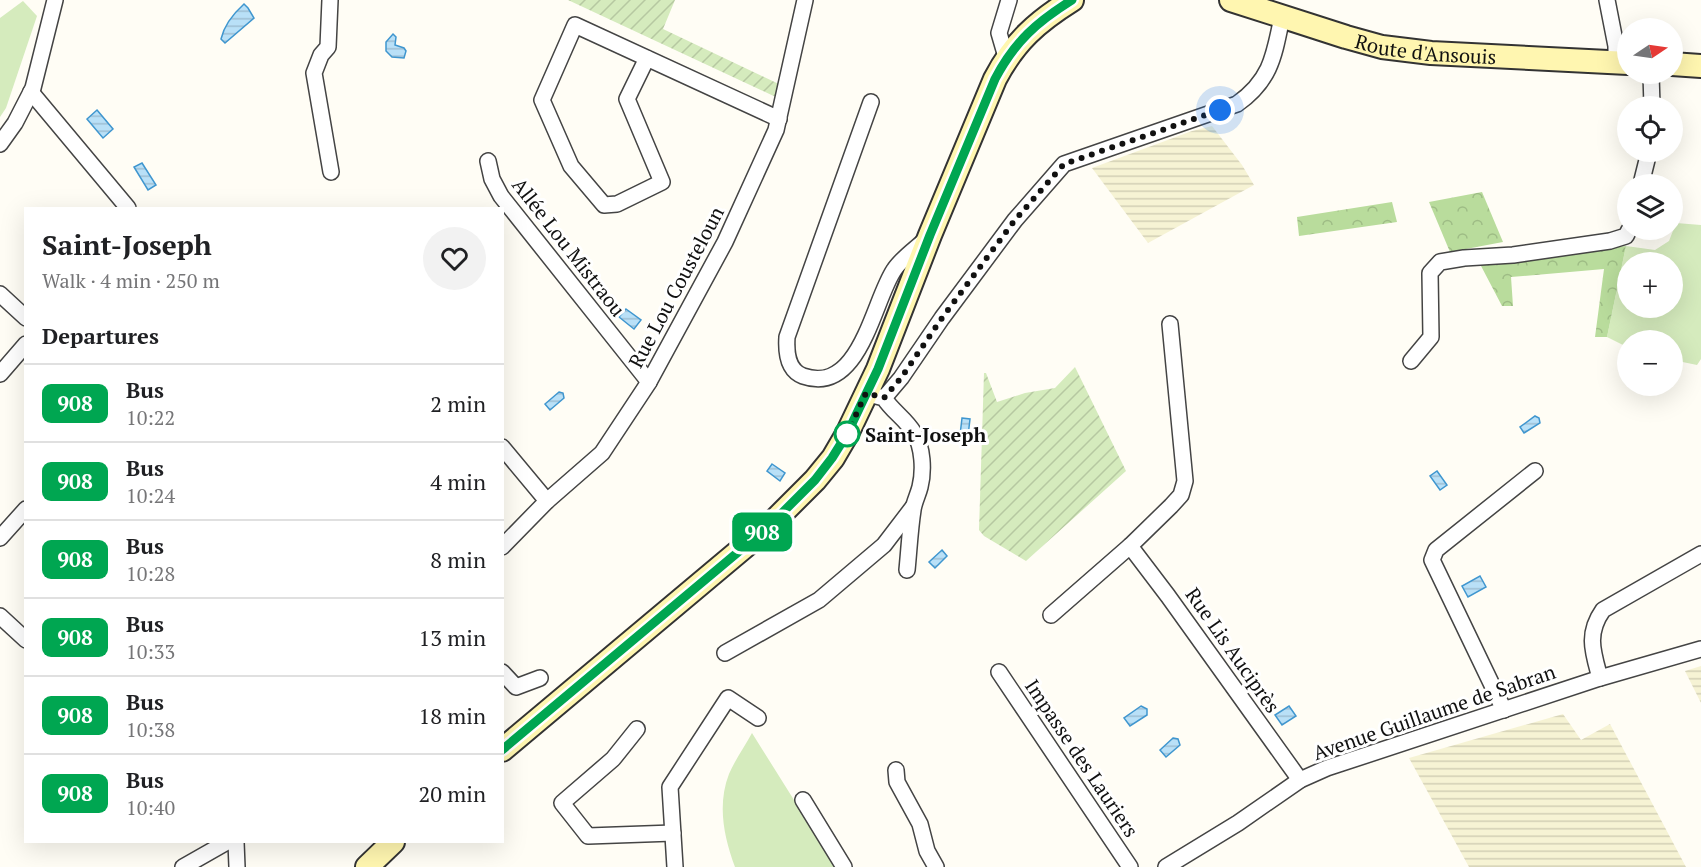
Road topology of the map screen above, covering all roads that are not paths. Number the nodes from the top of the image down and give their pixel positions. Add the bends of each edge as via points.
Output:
1 (55, 0) edge
2 (330, 0) edge
3 (805, 0) edge
4 (1009, 0) edge
5 (1072, 0) edge
6 (1231, 0) edge
7 (1607, 0) edge
8 (1276, 10) edge
9 (1617, 49) edge
10 (1006, 57) junction
11 (647, 58) junction
12 (1617, 62) edge
13 (1683, 65) edge
14 (1701, 66) edge
15 (31, 92) junction
16 (872, 102) dead end
17 (779, 119) junction
18 (0, 144) edge
19 (488, 161) dead end
20 (331, 172) dead end
21 (127, 207) edge
22 (930, 235) junction
23 (1617, 239) edge
24 (0, 294) edge
25 (24, 316) edge
26 (1170, 324) dead end
27 (24, 346) edge
28 (1411, 361) dead end
29 (0, 374) edge
30 (649, 382) junction
31 (875, 395) junction
32 (504, 449) edge
33 (1535, 471) dead end
34 (547, 501) junction
35 (914, 507) junction
36 (24, 511) edge
37 (0, 538) edge
38 (504, 545) edge
39 (1130, 546) junction
40 (1701, 554) edge
41 (907, 570) dead end
42 (1051, 615) dead end
43 (0, 616) edge
44 (24, 638) edge
45 (1701, 649) edge
46 (725, 653) dead end
47 (999, 672) dead end
48 (504, 674) edge
49 (540, 678) dead end
50 (1600, 678) junction
51 (1504, 710) junction
52 (758, 718) dead end
53 (637, 729) dead end
54 (504, 748) edge
55 (896, 770) dead end
56 (1300, 780) junction
57 (803, 800) dead end
58 (672, 833) junction
59 (225, 843) edge
60 (236, 843) edge
61 (392, 843) edge
62 (183, 867) edge
63 (237, 867) edge
64 (367, 867) edge
65 (675, 867) edge
66 (844, 867) edge
67 (936, 867) edge
68 (1130, 867) edge
69 (1166, 867) edge

1 - 15 street
2 - 20 street via 328,47 314,73
3 - 17 street, Rue Lou Cousteloun
4 - 10 street via 999,33
5 - 10 street via 1027,33
6 - 8 street, Route d'Ansouis
7 - 9 street
8 - 12 street, Route d'Ansouis via 1382,46 1431,53
8 - 31 street via 1268,71 1253,92 1237,104 1064,164 1015,220 901,378
10 - 22 street
11 - 11 street via 575,25 542,100 571,166 604,205 617,204 662,182 627,99
11 - 17 street
13 - 14 street
15 - 18 street
15 - 21 street
16 - 22 street via 787,337 786,354 791,367 813,379 844,368 861,345 894,270
17 - 30 street, Rue Lou Cousteloun via 725,242
19 - 30 street, Allée Lou Mistraou via 501,196
22 - 31 street via 878,369
23 - 28 street via 1440,262 1430,273 1431,337
24 - 25 street
26 - 39 street via 1185,482 1181,495
27 - 29 street
30 - 34 street, Rue Lou Cousteloun via 602,453
31 - 35 street via 906,422 921,451 921,486
31 - 54 street via 832,458 796,501
32 - 34 street
33 - 51 street via 1436,550 1432,560
34 - 38 street, Rue Lou Cousteloun
35 - 41 street
35 - 46 street via 884,545 819,600
36 - 37 street
39 - 42 street
39 - 56 street, Rue Lis Auciprès
40 - 50 street via 1603,610 1592,637
43 - 44 street
45 - 50 street, Avenue Guillaume de Sabran
47 - 68 street, Impasse des Lauriers
48 - 49 street via 516,687
50 - 51 street, Avenue Guillaume de Sabran
51 - 56 street, Avenue Guillaume de Sabran
52 - 58 street via 728,698 670,787
53 - 58 street via 613,759 562,803 588,836
55 - 67 street via 897,782 920,824 927,852
56 - 69 street, Avenue Guillaume de Sabran
57 - 66 street
58 - 65 street
59 - 62 street
60 - 63 street
61 - 64 street

